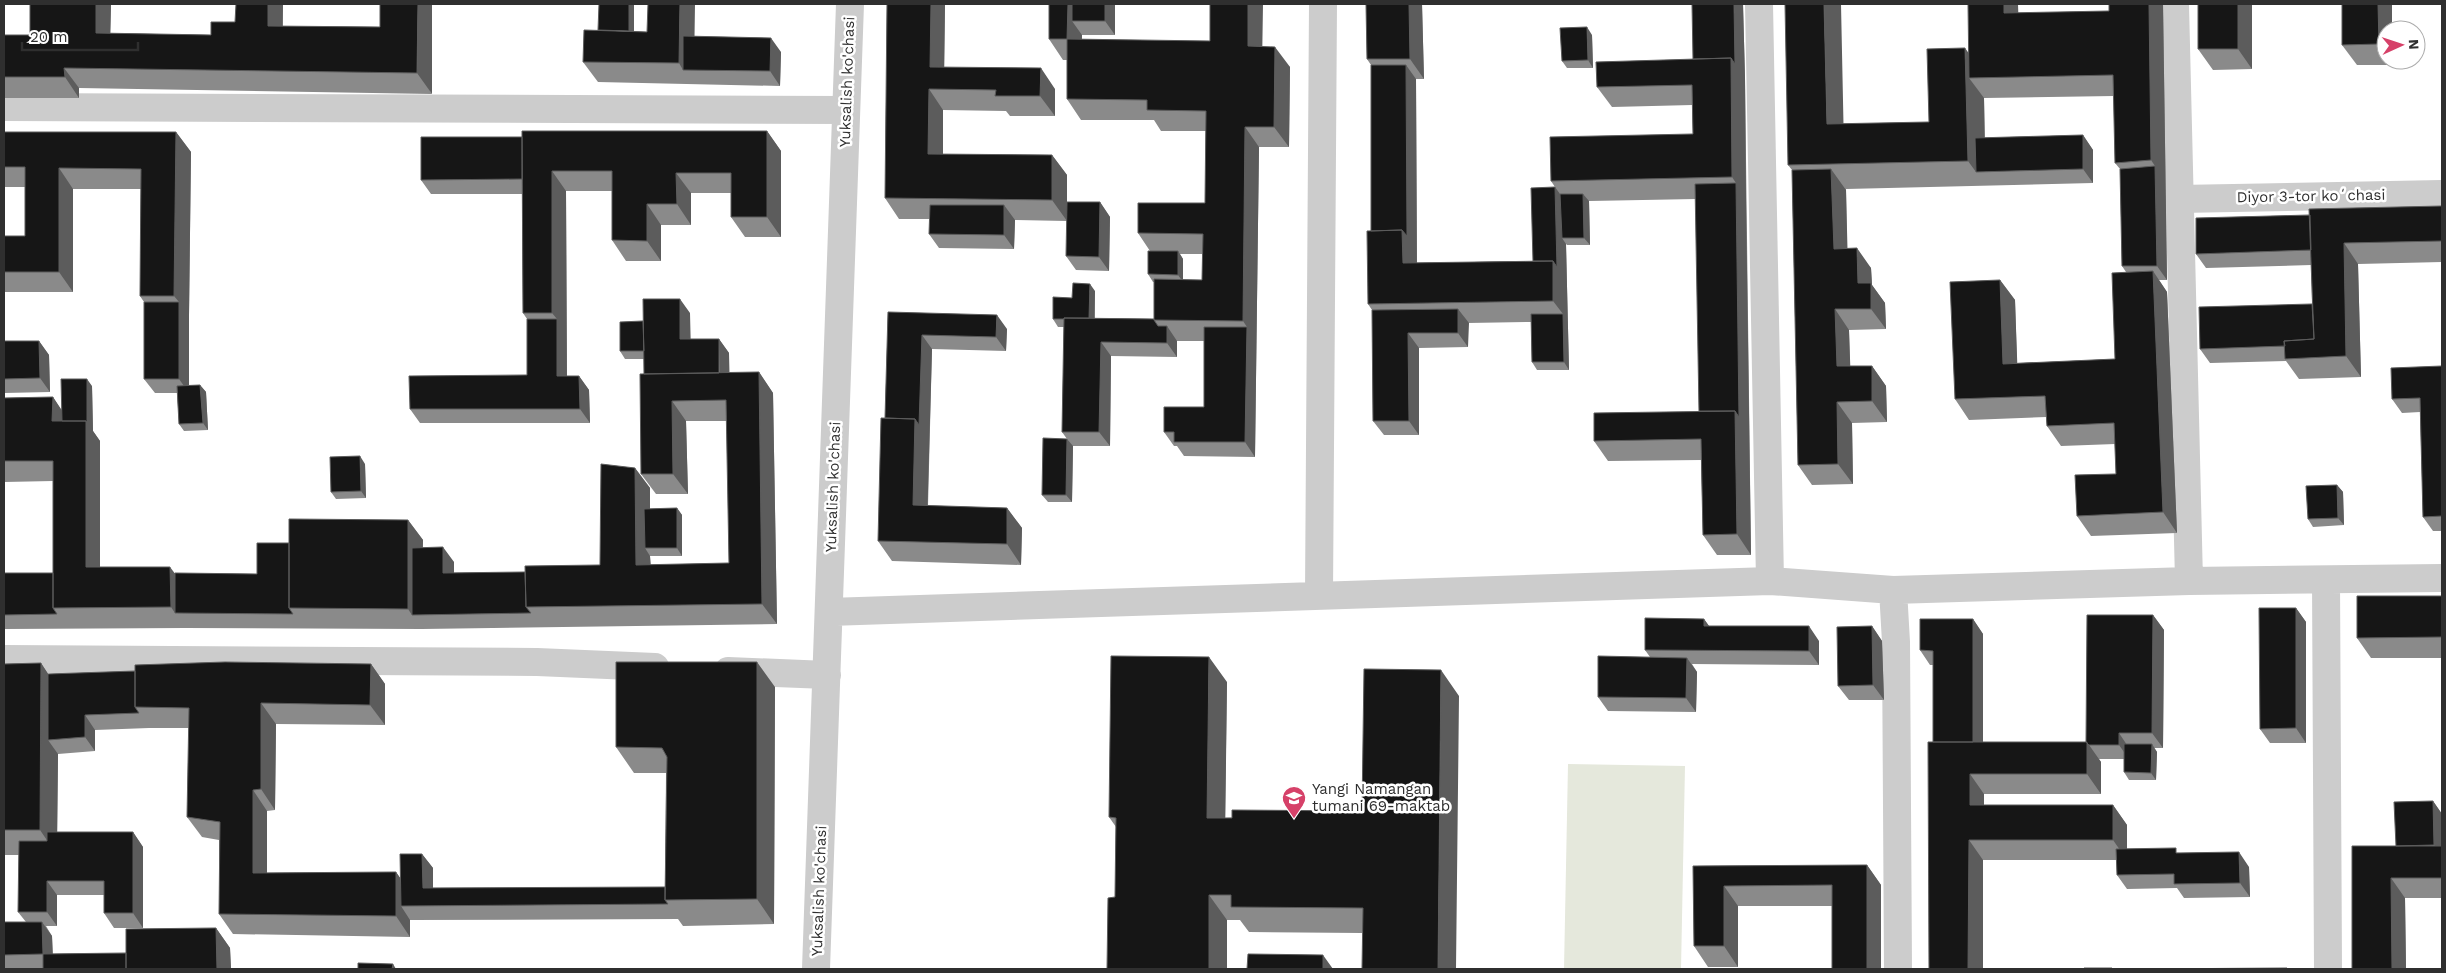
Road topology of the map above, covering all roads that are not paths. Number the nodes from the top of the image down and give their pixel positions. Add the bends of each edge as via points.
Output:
1 (850, 4) edge
2 (1323, 4) edge
3 (1759, 4) edge
4 (2175, 4) edge
5 (4, 108) edge
6 (846, 110) junction
7 (2442, 194) edge
8 (2179, 199) junction
9 (2442, 578) edge
10 (2326, 580) junction
11 (1770, 581) junction
12 (2189, 581) junction
13 (1893, 590) junction
14 (1319, 596) junction
15 (829, 612) junction
16 (4, 659) edge
17 (677, 668) edge
18 (707, 670) edge
19 (827, 675) junction
20 (816, 969) edge
21 (1898, 969) edge
22 (2328, 969) edge

1 - 6 street, Yuksalish ko'chasi
2 - 14 street
3 - 11 street
4 - 8 street
5 - 6 street
6 - 15 street, Yuksalish ko'chasi
7 - 8 street, Diyor 3-tor koʻchasi
8 - 12 street
9 - 10 street
10 - 12 street
10 - 22 street
11 - 13 street
11 - 14 street
12 - 13 street
13 - 21 street
14 - 15 street
15 - 19 street, Yuksalish ko'chasi
16 - 17 street via 537,662
18 - 19 street
19 - 20 street, Yuksalish ko'chasi

